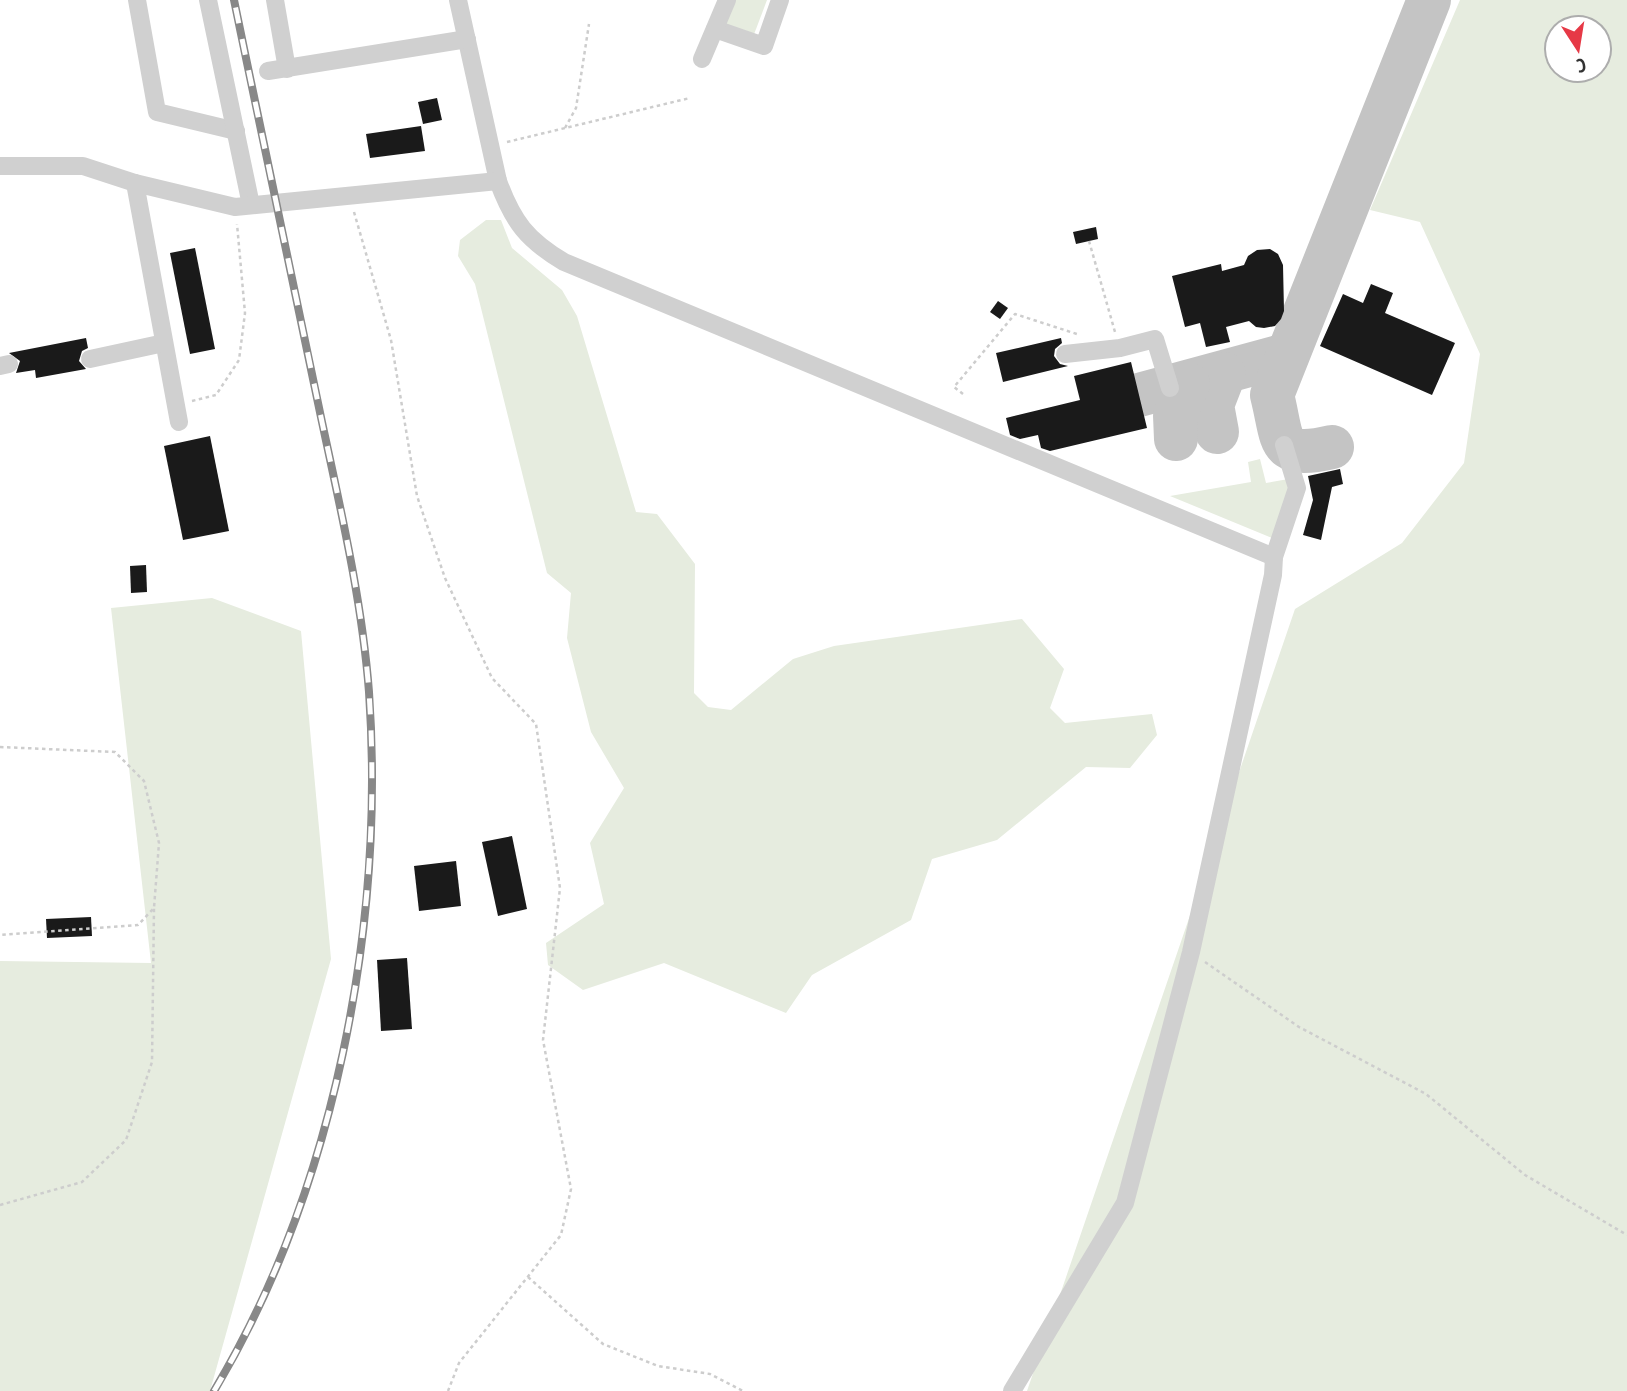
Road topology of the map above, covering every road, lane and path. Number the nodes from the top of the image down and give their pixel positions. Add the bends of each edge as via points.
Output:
1 (137, 0) edge
2 (208, 0) edge
3 (275, 0) edge
4 (458, 0) edge
5 (727, 0) edge
6 (780, 0) edge
7 (589, 24) dead end
8 (715, 29) junction
9 (467, 39) junction
10 (702, 59) dead end
11 (288, 69) junction
12 (268, 71) dead end
13 (690, 98) dead end
14 (565, 128) junction
15 (236, 131) junction
16 (490, 146) junction
17 (0, 166) edge
18 (498, 181) junction
19 (135, 183) junction
20 (349, 196) junction
21 (243, 206) junction
22 (1090, 241) dead end
23 (164, 343) junction
24 (1114, 348) junction
25 (1065, 354) dead end
26 (90, 359) dead end
27 (1170, 388) dead end
28 (962, 394) dead end
29 (177, 413) joint
30 (1284, 445) dead end
31 (1273, 557) junction
32 (0, 747) edge
33 (154, 908) junction
34 (0, 935) edge
35 (1191, 953) junction
36 (0, 1205) edge
37 (1627, 1235) edge
38 (528, 1277) junction
39 (1018, 1389) edge
40 (448, 1391) edge
41 (743, 1391) edge

1 - 15 lane via 157,112
2 - 15 lane
3 - 11 lane
4 - 9 lane
5 - 8 lane
6 - 8 lane via 764,46
7 - 14 path via 576,108
8 - 10 lane
9 - 11 lane
9 - 16 lane
11 - 12 lane
13 - 14 path
14 - 16 path
15 - 21 lane
16 - 18 lane
17 - 19 lane via 83,166
18 - 20 lane
18 - 31 lane via 504,199 533,243 564,262
19 - 21 lane
19 - 23 lane
20 - 21 lane
20 - 38 path via 391,340 417,496 445,578 492,678 536,724 560,888 543,1040 571,1189 561,1235
21 - 29 path via 245,313 239,359 216,395
22 - 24 path
23 - 26 lane
23 - 29 lane
24 - 25 lane
24 - 27 lane via 1155,339
24 - 28 path via 1015,314 954,387
30 - 31 lane via 1297,488
31 - 35 lane
32 - 33 path via 115,752 144,781 159,843
33 - 34 path via 138,925
33 - 36 path via 152,1062 126,1140 82,1182
35 - 37 path via 1299,1027 1426,1094 1525,1175
35 - 39 lane via 1125,1203
38 - 40 path via 459,1363
38 - 41 path via 603,1345 658,1366 710,1374

